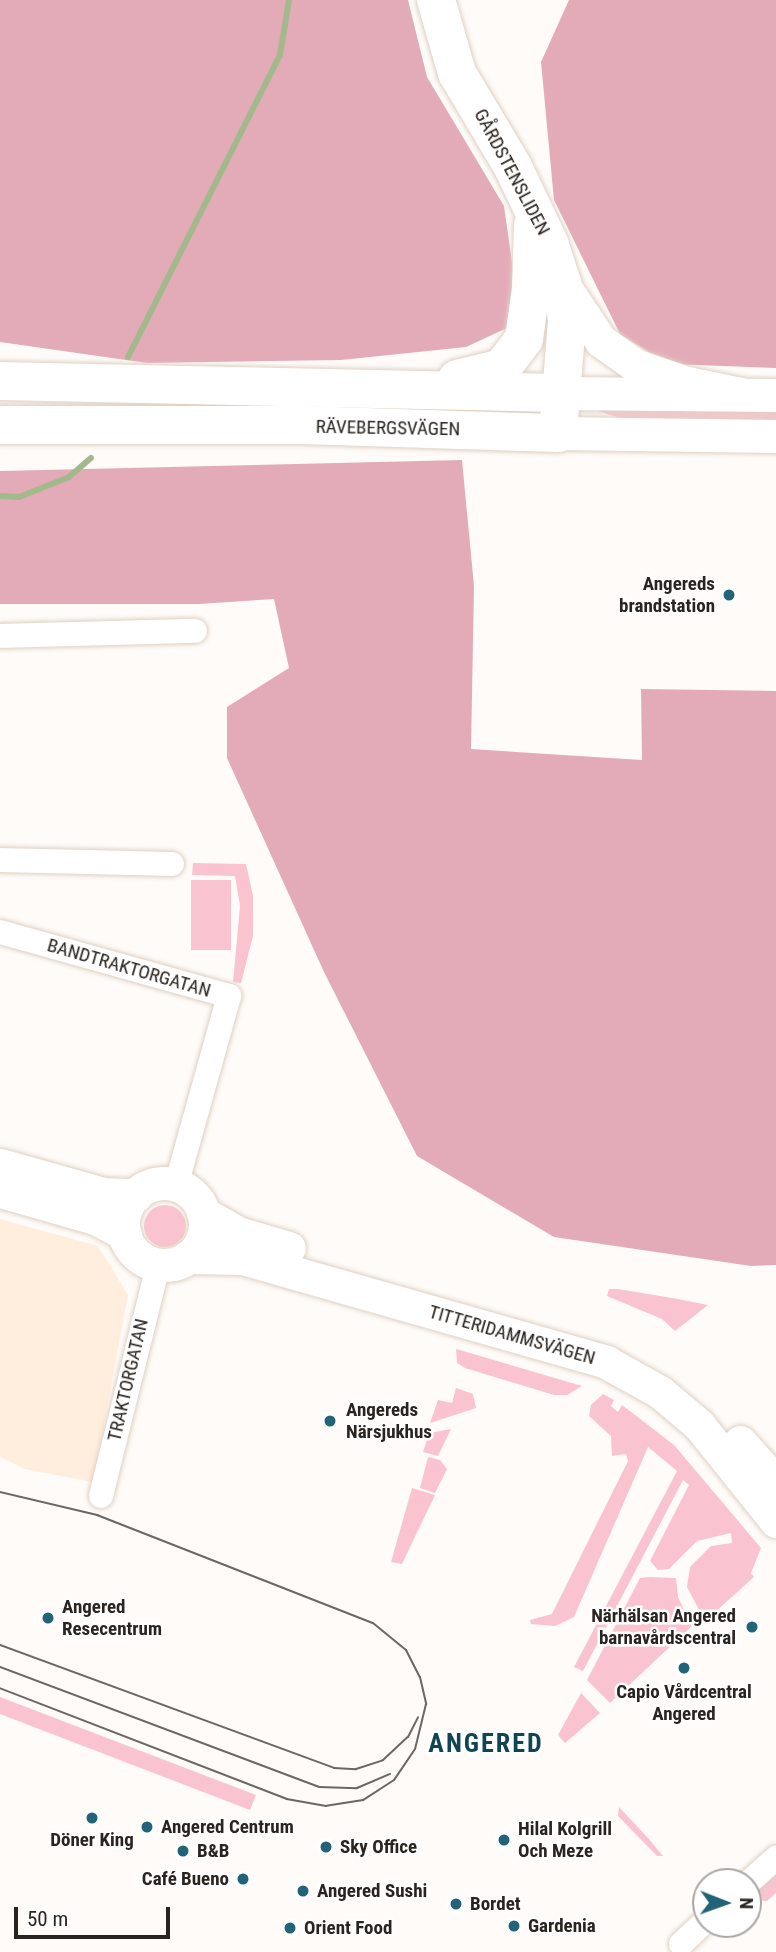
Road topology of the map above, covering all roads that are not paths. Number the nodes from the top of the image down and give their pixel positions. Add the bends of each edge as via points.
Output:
1 (436, 0) edge
2 (532, 206) junction
3 (562, 283) junction
4 (0, 381) edge
5 (378, 390) junction
6 (560, 393) junction
7 (741, 394) junction
8 (776, 395) edge
9 (0, 425) edge
10 (558, 433) junction
11 (776, 436) edge
12 (195, 631) dead end
13 (0, 636) edge
14 (0, 860) edge
15 (172, 864) dead end
16 (0, 932) edge
17 (0, 1165) edge
18 (176, 1186) junction
19 (0, 1191) edge
20 (136, 1195) junction
21 (203, 1213) junction
22 (125, 1234) junction
23 (173, 1261) junction
24 (776, 1482) edge
25 (101, 1496) dead end
26 (776, 1521) edge
27 (776, 1858) edge
28 (762, 1870) edge
29 (692, 1934) edge
30 (681, 1944) dead end

1 - 2 highway, GÅRDSTENSLIDEN via 457,73
2 - 3 highway, GÅRDSTENSLIDEN
2 - 5 highway via 531,289 524,339 514,357 502,368 477,377
3 - 6 highway, GÅRDSTENSLIDEN via 567,321
3 - 7 street, RÄVEBERGSVÄGEN via 601,341 635,365 687,383
4 - 5 highway, RÄVEBERGSVÄGEN
5 - 6 highway, RÄVEBERGSVÄGEN
6 - 7 street, RÄVEBERGSVÄGEN
6 - 10 highway, GÅRDSTENSLIDEN
7 - 8 street, RÄVEBERGSVÄGEN
9 - 10 highway, RÄVEBERGSVÄGEN via 301,425
10 - 11 street, RÄVEBERGSVÄGEN
12 - 13 street
14 - 15 street
16 - 18 street, BANDTRAKTORGATAN via 229,996
17 - 20 street via 103,1194
18 - 20 street via 155,1185
18 - 21 street via 195,1198
19 - 22 street via 95,1218
20 - 22 street via 125,1213
21 - 23 street via 203,1237
21 - 24 street, TITTERIDAMMSVÄGEN via 248,1236 646,1357 680,1379
22 - 23 street via 135,1252
23 - 25 street, TRAKTORGATAN
23 - 26 street, TITTERIDAMMSVÄGEN via 242,1258 606,1362 660,1392 699,1425
27 - 28 street
29 - 30 street

